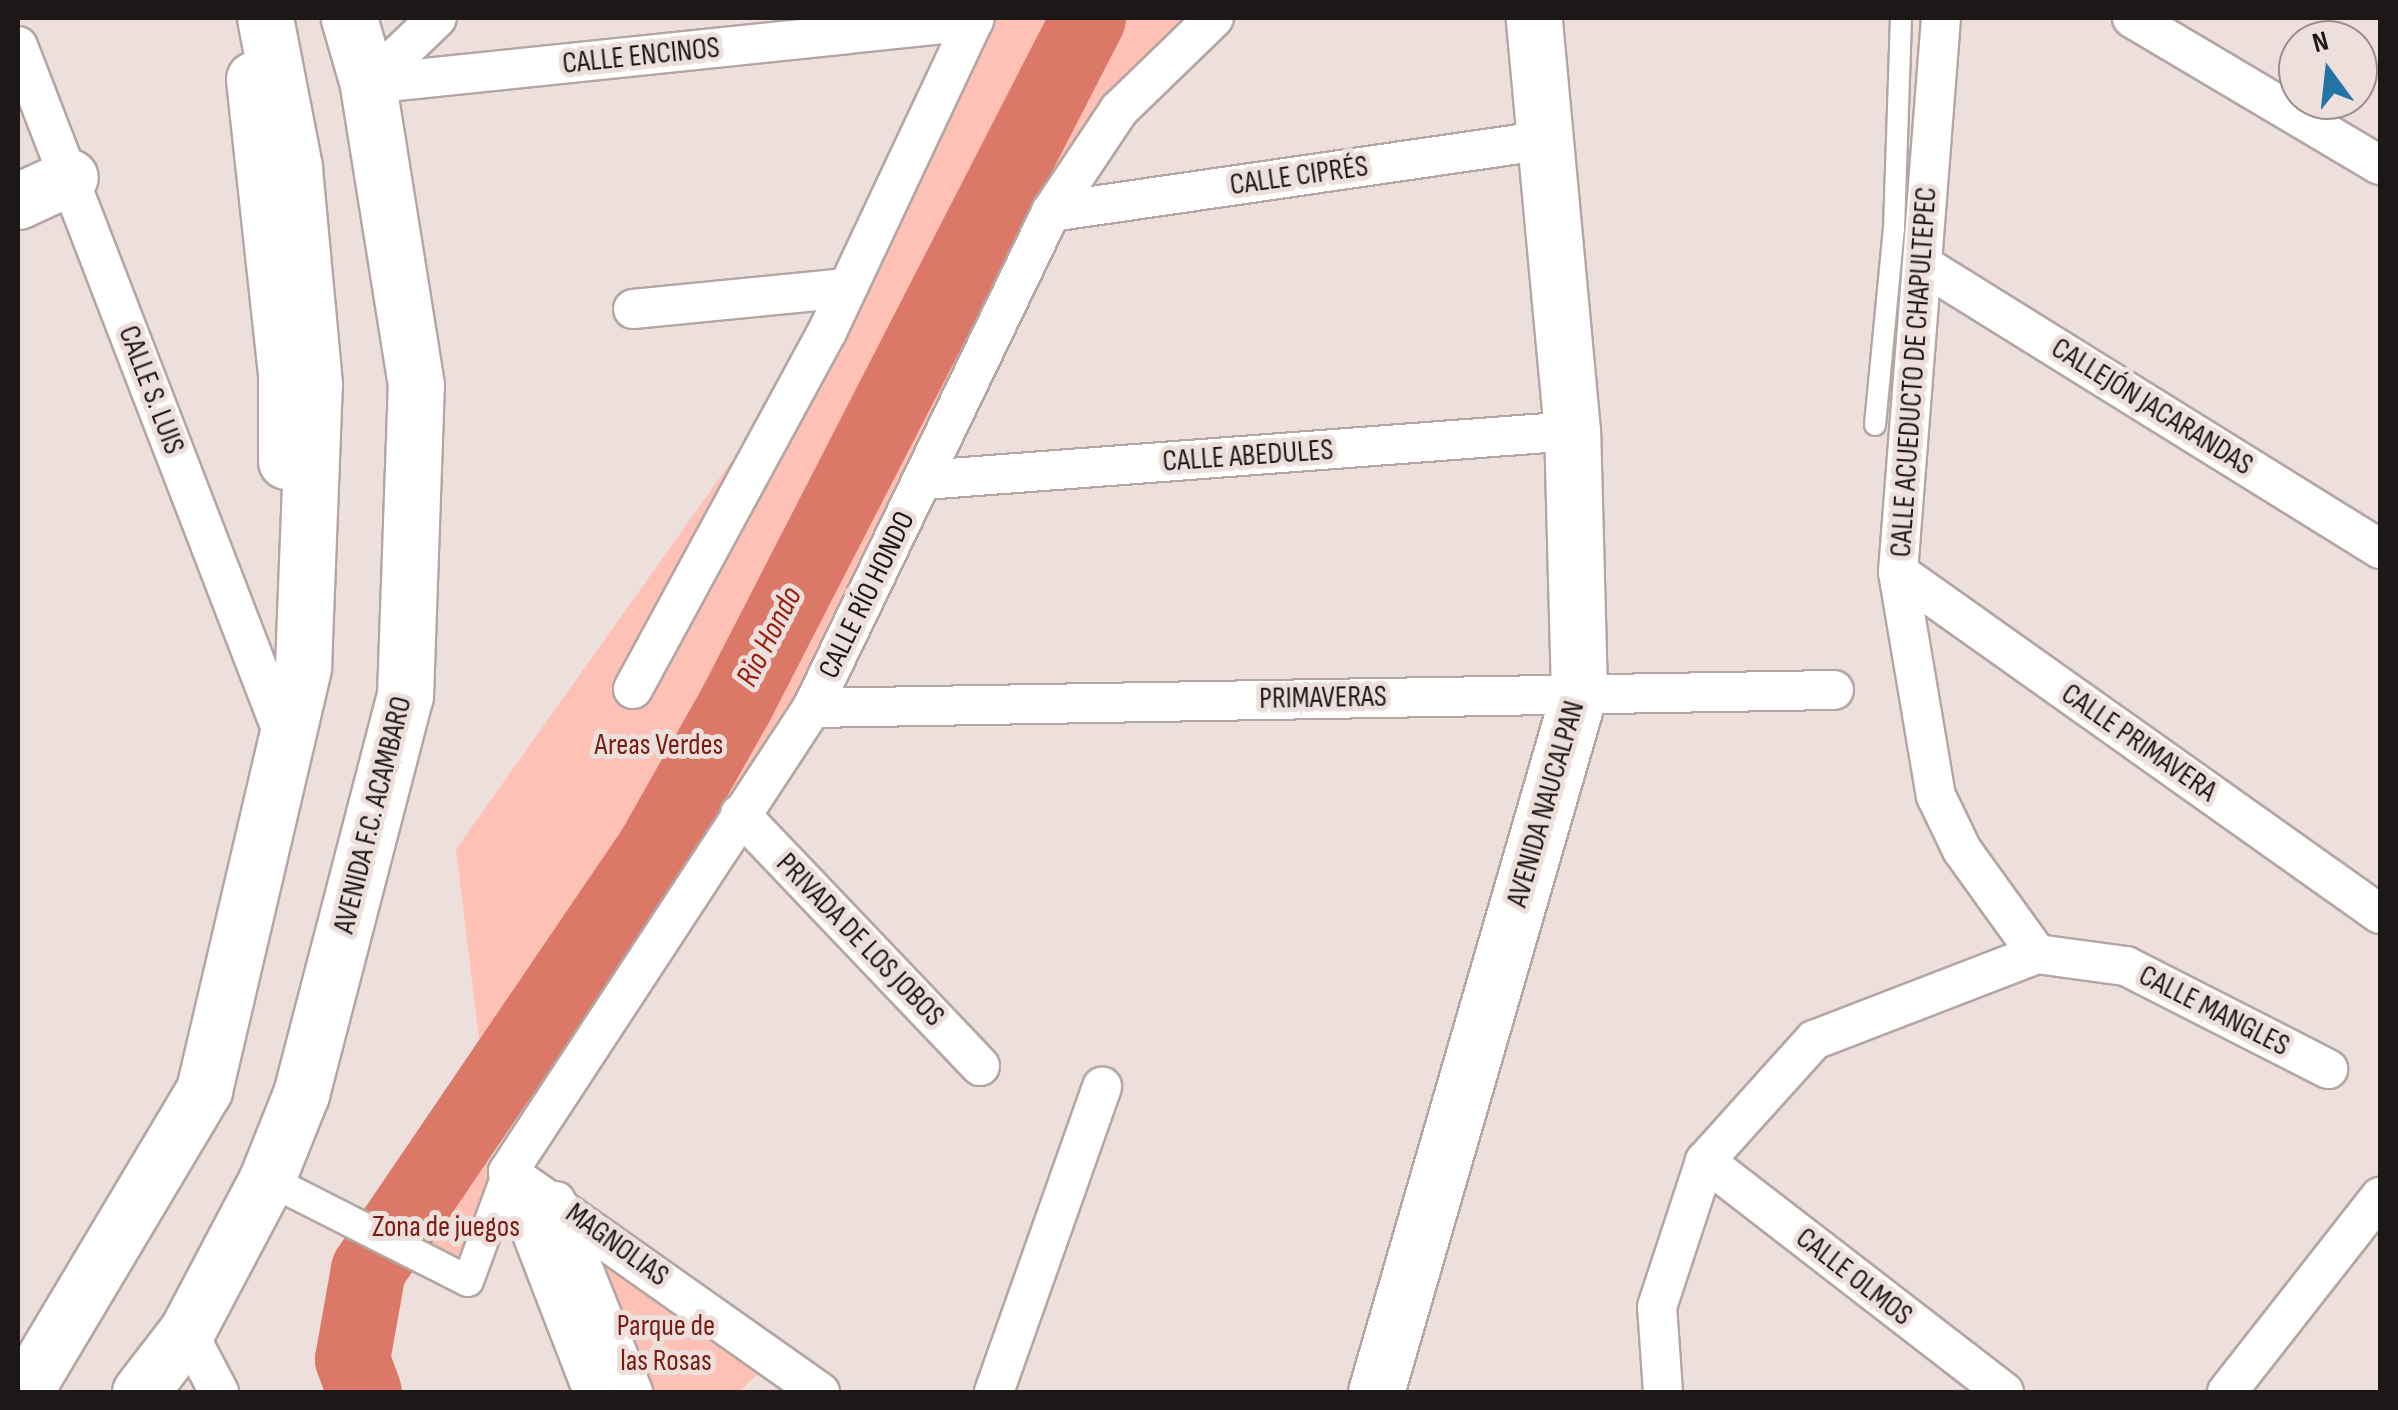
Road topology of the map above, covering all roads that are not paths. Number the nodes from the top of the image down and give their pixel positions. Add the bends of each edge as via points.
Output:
1 (240, 18) edge
2 (264, 18) edge
3 (349, 18) edge
4 (436, 18) edge
5 (1214, 18) edge
6 (1534, 18) edge
7 (1902, 18) edge
8 (1941, 18) edge
9 (2132, 18) edge
10 (975, 19) edge
11 (18, 46) edge
12 (368, 84) junction
13 (1547, 140) junction
14 (18, 159) edge
15 (2380, 166) edge
16 (70, 177) junction
17 (18, 202) edge
18 (1051, 212) junction
19 (1923, 264) junction
20 (846, 288) junction
21 (632, 309) dead end
22 (1874, 424) dead end
23 (1572, 431) junction
24 (924, 480) junction
25 (2380, 550) edge
26 (1898, 572) junction
27 (633, 689) dead end
28 (1834, 690) dead end
29 (1579, 693) junction
30 (812, 708) junction
31 (283, 734) junction
32 (740, 814) junction
33 (2380, 914) edge
34 (2036, 954) junction
35 (980, 1066) dead end
36 (2328, 1069) dead end
37 (1102, 1087) dead end
38 (1705, 1161) junction
39 (508, 1172) junction
40 (267, 1179) junction
41 (2380, 1198) edge
42 (556, 1201) junction
43 (187, 1330) junction
44 (24, 1392) edge
45 (140, 1392) edge
46 (219, 1392) edge
47 (593, 1392) edge
48 (634, 1392) edge
49 (820, 1392) edge
50 (994, 1392) edge
51 (1376, 1392) edge
52 (1664, 1392) edge
53 (2004, 1392) edge
54 (2227, 1392) edge

1 - 31 main road via 256,85 286,376
2 - 31 main road via 294,168 314,384 303,667
3 - 12 main road, AVENIDA F.C. ACAMBARO
4 - 12 street
5 - 18 street, CALLE RÍO HONDO via 1119,110
6 - 13 main road, AVENIDA NAUCALPAN
7 - 22 lane via 1894,229
8 - 19 street, CALLE ACUEDUCTO DE CHAPULTEPEC
9 - 15 street
10 - 12 street, CALLE ENCINOS
10 - 20 street
11 - 16 street, CALLE S. LUIS
12 - 40 main road, AVENIDA F.C. ACAMBARO via 416,385 405,696 301,1094
13 - 18 street, CALLE CIPRÉS
13 - 23 main road, AVENIDA NAUCALPAN
14 - 16 main road
16 - 17 main road
16 - 31 street, CALLE S. LUIS
18 - 24 street, CALLE RÍO HONDO
19 - 25 street, CALLEJÓN JACARANDAS
19 - 26 street, CALLE ACUEDUCTO DE CHAPULTEPEC
20 - 21 street
20 - 27 street
23 - 24 street, CALLE ABEDULES
23 - 29 main road, AVENIDA NAUCALPAN
24 - 30 street, CALLE RÍO HONDO
26 - 33 street, CALLE PRIMAVERA
26 - 34 street, CALLE ACUEDUCTO DE CHAPULTEPEC via 1936,796 1962,850
28 - 29 street, PRIMAVERAS
29 - 30 street, PRIMAVERAS
29 - 51 main road, AVENIDA NAUCALPAN
30 - 32 street, CALLE RÍO HONDO
31 - 44 main road via 261,865 204,1090
32 - 35 street, PRIVADA DE LOS JOBOS
32 - 39 street, CALLE RÍO HONDO
34 - 36 street, CALLE MANGLES via 2126,966
34 - 38 street via 1814,1040
37 - 50 street
38 - 52 street via 1658,1307
38 - 53 street, CALLE OLMOS
39 - 40 street via 468,1281
39 - 42 street, MAGNOLIAS
39 - 47 street
40 - 43 main road, AVENIDA F.C. ACAMBARO
41 - 54 street
42 - 48 street
42 - 49 street, MAGNOLIAS
43 - 45 main road, AVENIDA F.C. ACAMBARO
43 - 46 street

